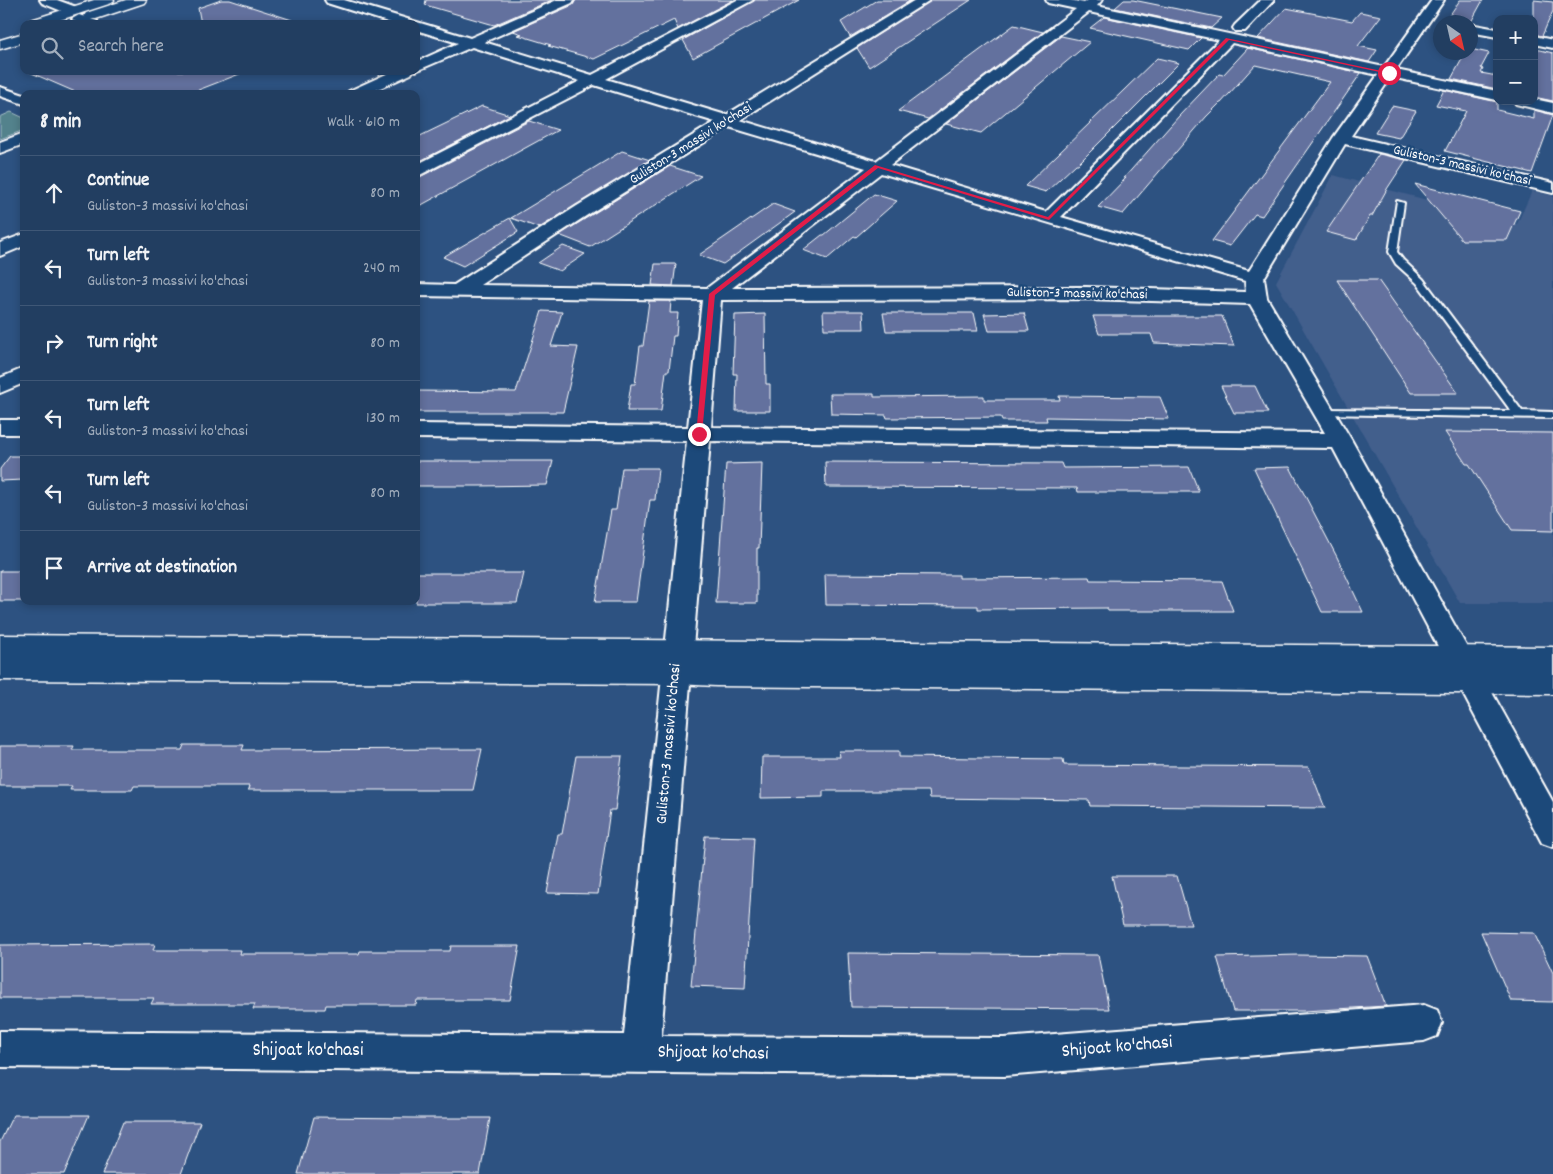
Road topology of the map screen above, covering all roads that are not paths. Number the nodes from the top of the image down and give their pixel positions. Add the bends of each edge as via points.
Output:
1 (46, 0) edge
2 (107, 0) edge
3 (139, 0) edge
4 (331, 0) edge
5 (568, 0) edge
6 (747, 0) edge
7 (924, 0) edge
8 (1052, 0) edge
9 (1268, 0) edge
10 (1438, 0) edge
11 (1091, 4) edge
12 (1435, 15) edge
13 (77, 19) edge
14 (396, 20) edge
15 (1433, 22) edge
16 (420, 27) edge
17 (20, 28) edge
18 (1240, 28) dead end
19 (1478, 29) edge
20 (1493, 32) edge
21 (0, 34) edge
22 (20, 38) edge
23 (1228, 39) junction
24 (1538, 41) edge
25 (472, 43) junction
26 (1553, 44) edge
27 (0, 45) edge
28 (420, 65) edge
29 (1389, 73) junction
30 (397, 75) edge
31 (593, 80) junction
32 (363, 90) edge
33 (0, 91) edge
34 (1493, 95) edge
35 (20, 98) edge
36 (1538, 105) edge
37 (1553, 108) edge
38 (727, 121) junction
39 (1341, 138) junction
40 (20, 140) edge
41 (0, 148) edge
42 (877, 166) junction
43 (420, 170) edge
44 (1553, 188) edge
45 (1400, 203) dead end
46 (1049, 219) junction
47 (20, 241) edge
48 (0, 250) edge
49 (1256, 288) junction
50 (420, 290) edge
51 (459, 290) junction
52 (712, 294) junction
53 (20, 376) edge
54 (0, 386) edge
55 (1324, 412) junction
56 (1519, 415) junction
57 (1553, 416) edge
58 (0, 427) edge
59 (20, 427) edge
60 (420, 431) edge
61 (699, 434) junction
62 (1342, 441) junction
63 (0, 646) edge
64 (1553, 659) edge
65 (677, 662) junction
66 (0, 668) edge
67 (1465, 670) junction
68 (1553, 682) edge
69 (1553, 833) edge
70 (1424, 1023) dead end
71 (0, 1048) edge
72 (641, 1054) junction

1 - 13 street
2 - 13 street
3 - 13 street
4 - 14 street
5 - 25 street
6 - 31 street
7 - 38 street, Guliston-3 massivi ko'chasi
8 - 11 street
9 - 18 street
10 - 12 street
11 - 23 street
11 - 42 street
15 - 29 street
16 - 25 street
17 - 21 street
19 - 20 street
22 - 27 street
23 - 29 street
23 - 46 street
24 - 26 street
25 - 28 street
25 - 31 street
29 - 34 street
29 - 39 street
30 - 32 street
31 - 38 street
31 - 43 street
33 - 35 street
36 - 37 street
38 - 42 street
38 - 51 street, Guliston-3 massivi ko'chasi
39 - 44 street, Guliston-3 massivi ko'chasi
39 - 49 street
40 - 41 street
42 - 46 street
42 - 52 street
45 - 56 lane via 1393,252 1420,282
46 - 49 street
47 - 48 street
49 - 52 street, Guliston-3 massivi ko'chasi via 1086,293
49 - 55 street
50 - 51 street, Guliston-3 massivi ko'chasi
51 - 52 street, Guliston-3 massivi ko'chasi
52 - 61 street, Guliston-3 massivi ko'chasi
53 - 54 street
55 - 56 lane
55 - 62 street
56 - 57 lane
58 - 59 street
60 - 61 street
61 - 62 street
61 - 65 street, Guliston-3 massivi ko'chasi
62 - 67 street
63 - 65 street
64 - 67 street
65 - 66 street
65 - 67 street
65 - 72 street, Guliston-3 massivi ko'chasi
67 - 68 street
67 - 69 street
70 - 72 street, Shijoat ko'chasi via 1004,1057
71 - 72 street, Shijoat ko'chasi

